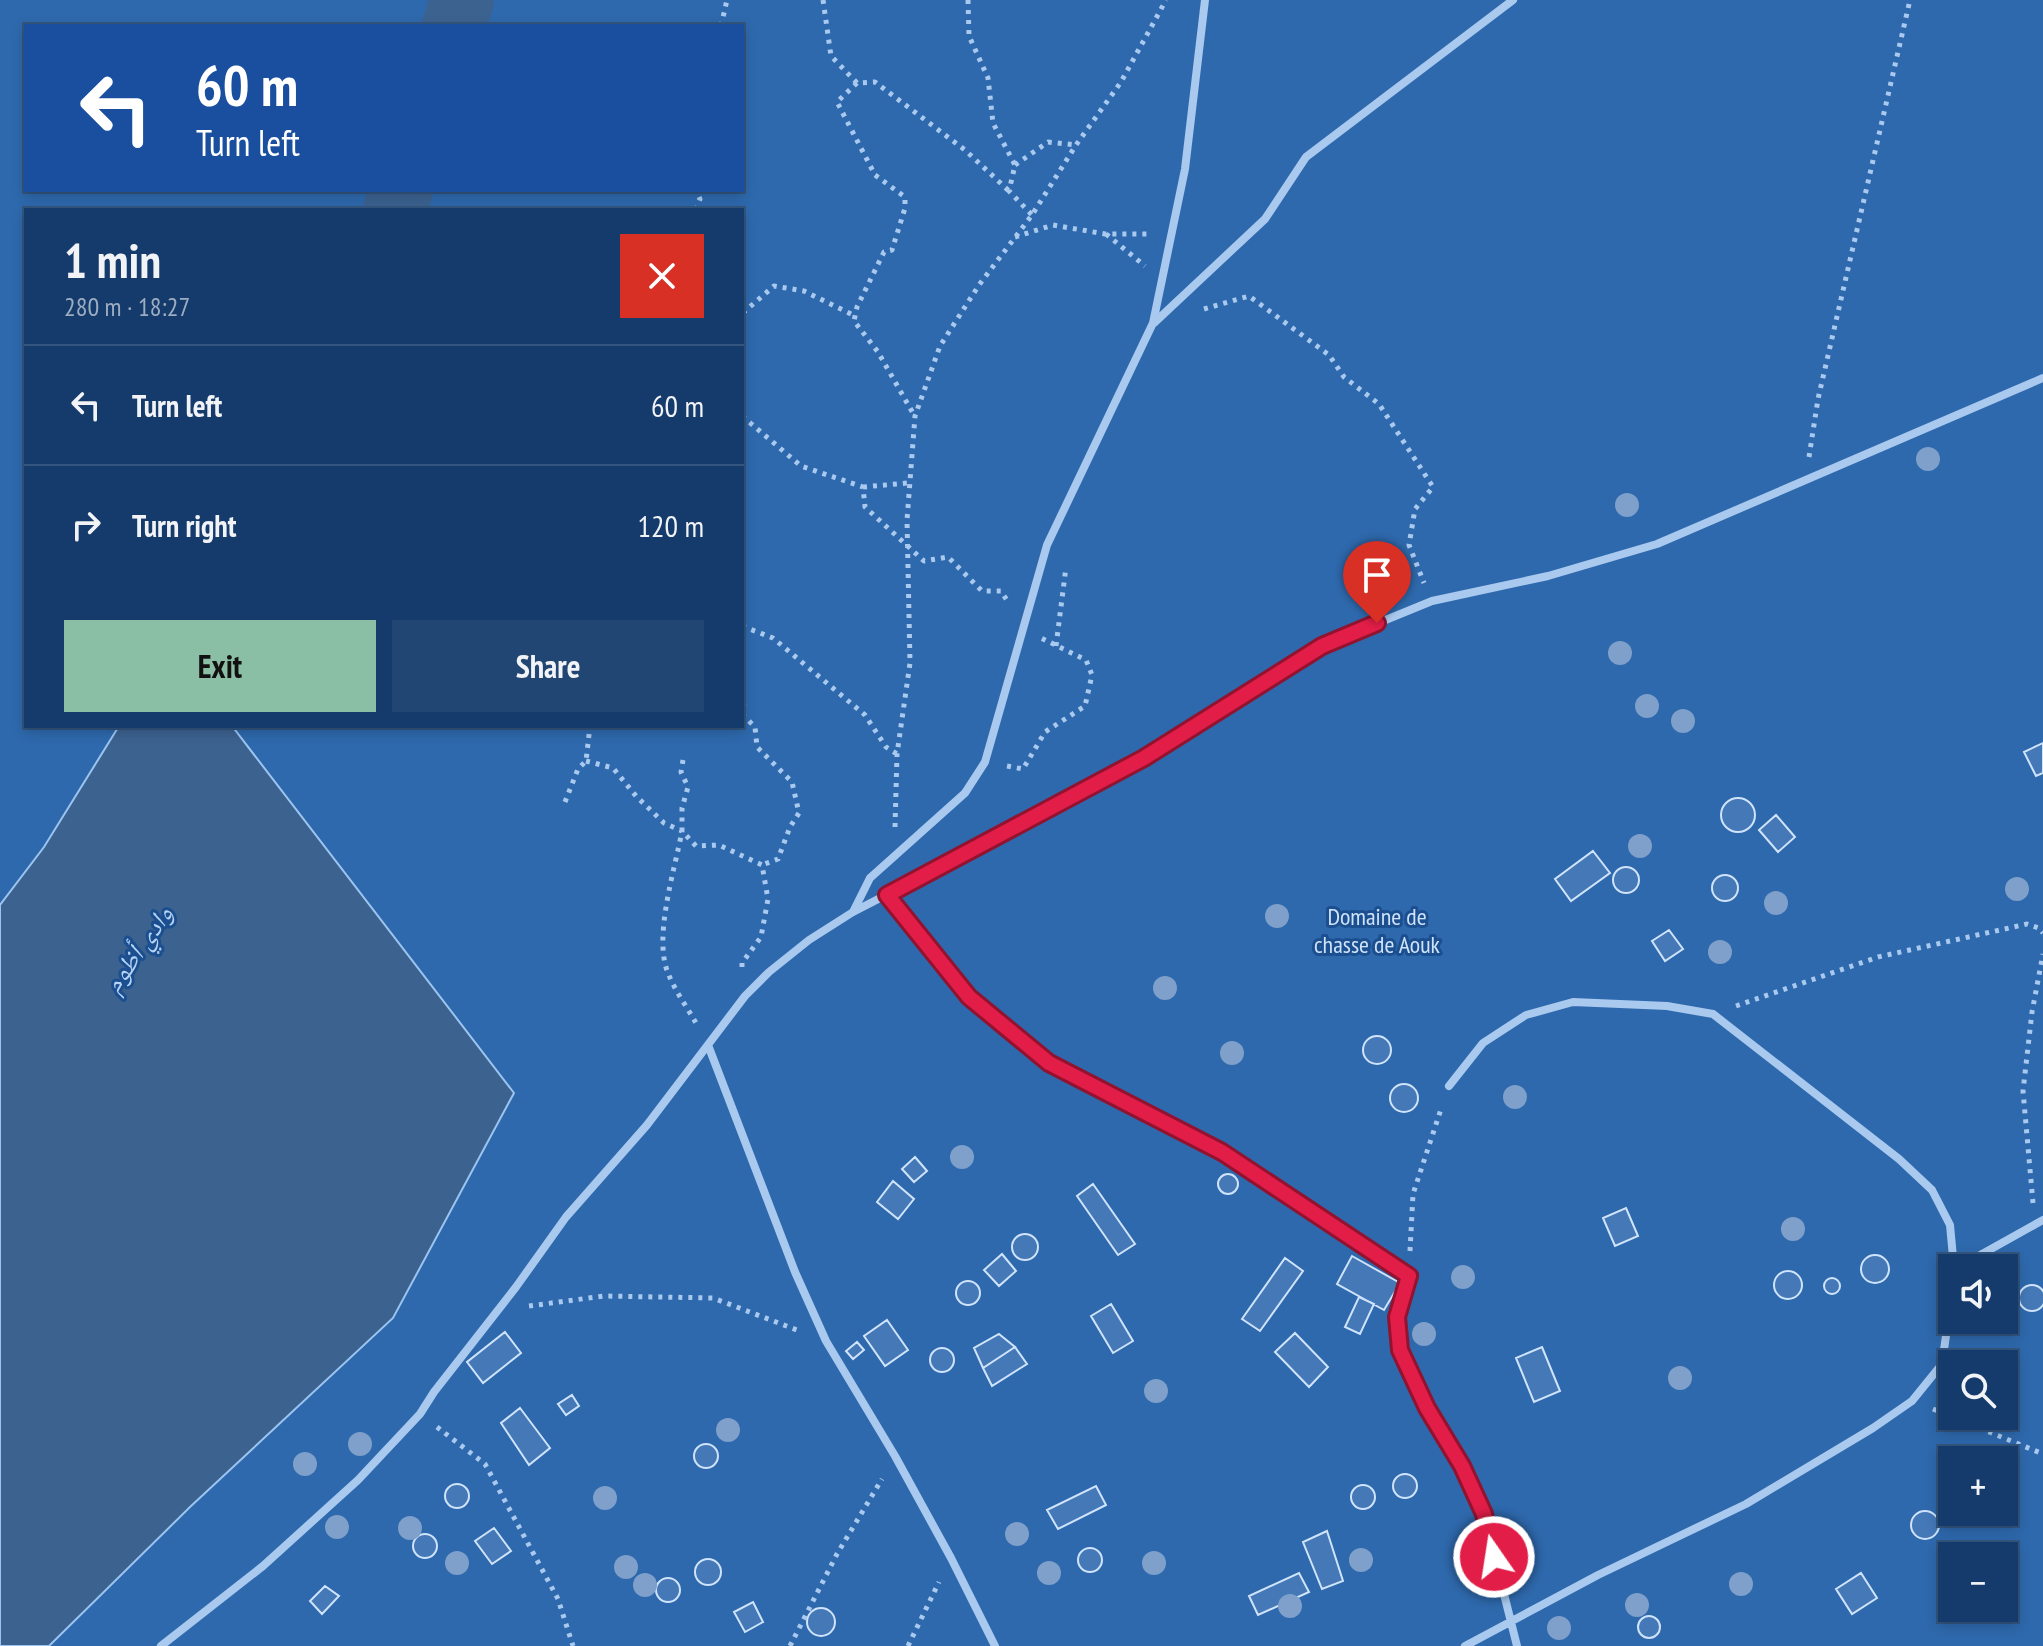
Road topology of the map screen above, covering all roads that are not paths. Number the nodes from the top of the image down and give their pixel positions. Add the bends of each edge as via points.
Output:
1 (1205, 0) edge
2 (1513, 0) edge
3 (1153, 323) junction
4 (2043, 378) edge
5 (887, 895) junction
6 (853, 912) junction
7 (708, 1045) junction
8 (1449, 1086) road end
9 (2039, 1222) edge
10 (1953, 1254) edge
11 (1981, 1254) edge
12 (1946, 1334) edge
13 (1509, 1622) junction
14 (161, 1646) edge
15 (995, 1646) edge
16 (1465, 1646) edge
17 (1517, 1646) edge

1 - 3 street via 1185,169
2 - 3 street via 1306,157 1265,219
3 - 6 street via 1047,545 985,762 965,793 870,878
4 - 5 street via 1657,544 1548,576 1432,601 1322,646 1144,758
5 - 6 street
5 - 13 street via 969,997 1049,1063 1222,1152 1409,1276 1397,1317 1400,1350 1484,1514
6 - 7 street via 769,972
7 - 14 street via 566,1217 420,1414 358,1480 263,1566
7 - 15 street via 826,1341 895,1456
8 - 10 street via 1483,1043 1526,1015 1573,1002 1667,1006 1713,1014 1932,1190 1950,1225
9 - 11 street
12 - 13 street via 1942,1364 1912,1401 1873,1428 1746,1504
13 - 16 street
13 - 17 street

